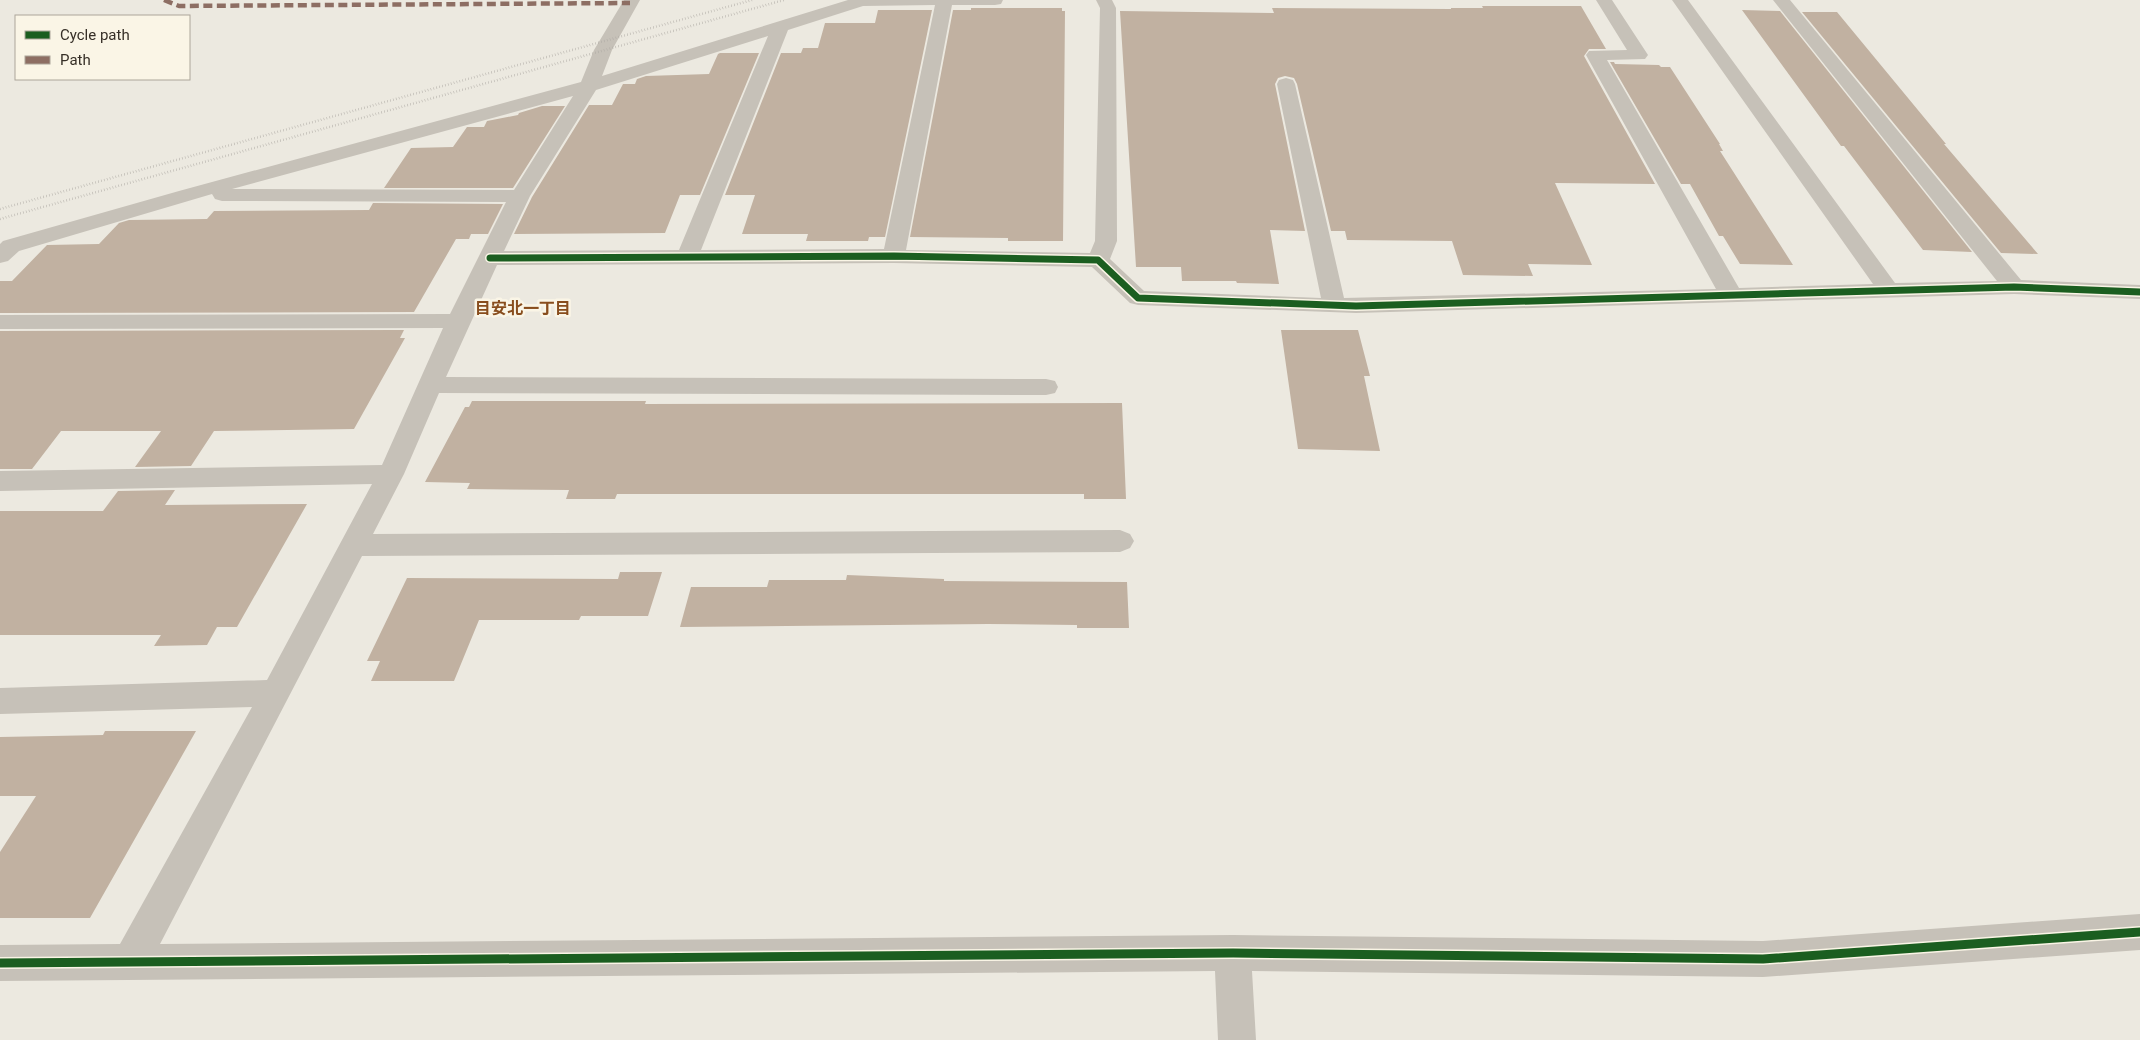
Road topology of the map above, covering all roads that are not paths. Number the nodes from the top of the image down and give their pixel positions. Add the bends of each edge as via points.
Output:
1 (632, 0) edge
2 (994, 0) edge
3 (1104, 0) edge
4 (1604, 0) edge
5 (1680, 0) edge
6 (1780, 0) edge
7 (944, 1) junction
8 (781, 25) junction
9 (1286, 84) dead end
10 (589, 86) junction
11 (186, 195) junction
12 (520, 196) junction
13 (0, 256) edge
14 (894, 256) junction
15 (687, 257) junction
16 (490, 258) junction
17 (1098, 260) junction
18 (2014, 288) junction
19 (1890, 291) junction
20 (2140, 292) edge
21 (1732, 296) junction
22 (1334, 305) junction
23 (458, 321) junction
24 (0, 322) edge
25 (429, 385) junction
26 (1046, 387) dead end
27 (390, 474) junction
28 (0, 481) edge
29 (1120, 541) dead end
30 (353, 546) junction
31 (276, 693) junction
32 (0, 701) edge
33 (2140, 932) edge
34 (1233, 953) junction
35 (130, 962) junction
36 (0, 963) edge
37 (1237, 1040) edge

1 - 10 street via 603,50
2 - 7 street
3 - 17 street via 1108,8 1106,241
4 - 21 street via 1639,55 1595,55
5 - 19 street
6 - 18 street
7 - 8 street via 862,0
7 - 14 street
8 - 10 street
8 - 15 street
9 - 22 street
10 - 11 street
10 - 12 street
11 - 12 street
11 - 13 street via 11,246
12 - 16 street
14 - 15 street
14 - 17 street
15 - 16 street
16 - 23 street
17 - 22 street via 1138,298
18 - 19 street
18 - 20 street
19 - 21 street
21 - 22 street
23 - 24 street
23 - 25 street
25 - 26 street
25 - 27 street
27 - 28 street
27 - 30 street
29 - 30 street
30 - 31 street
31 - 32 street
31 - 35 street
33 - 34 street via 1763,959
34 - 35 street
34 - 37 street
35 - 36 street

